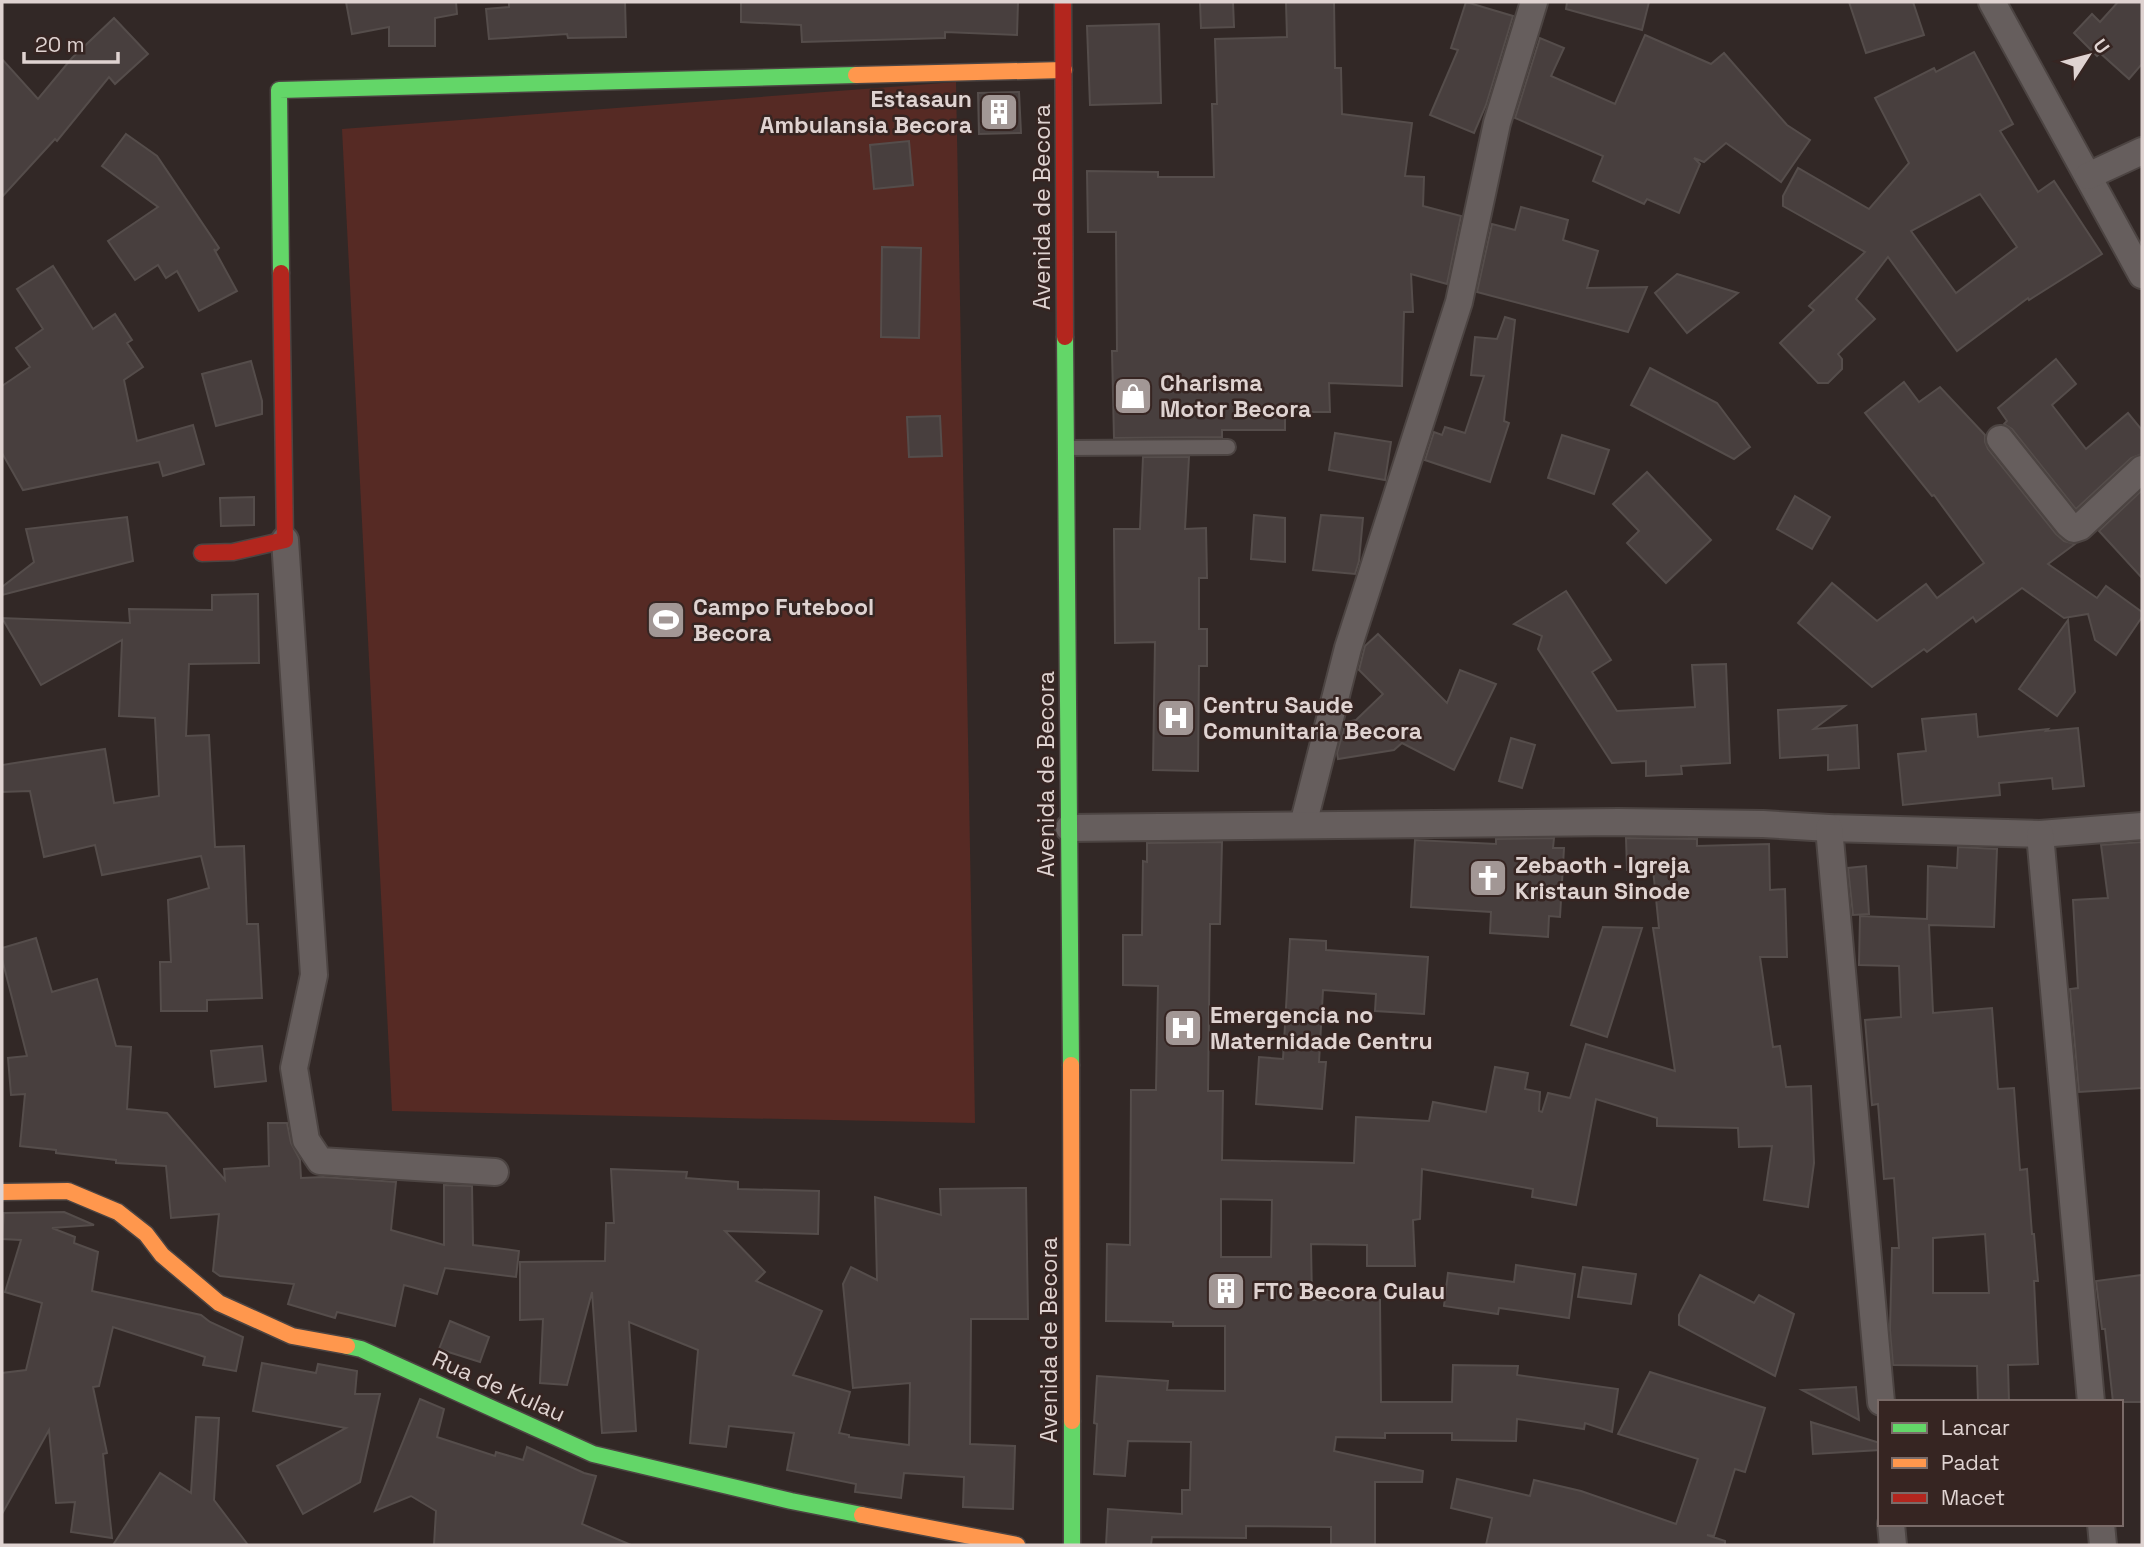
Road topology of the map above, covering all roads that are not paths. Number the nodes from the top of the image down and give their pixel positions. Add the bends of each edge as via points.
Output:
1 (1063, 2) edge
2 (1534, 2) edge
3 (1992, 2) edge
4 (1064, 70) junction
5 (2142, 151) edge
6 (2088, 176) junction
7 (2142, 275) edge
8 (2000, 439) dead end
9 (1228, 447) dead end
10 (1067, 448) junction
11 (2142, 469) edge
12 (285, 540) junction
13 (202, 553) dead end
14 (1303, 825) junction
15 (2142, 826) edge
16 (1069, 828) junction
17 (1829, 828) junction
18 (2040, 834) junction
19 (495, 1172) dead end
20 (2, 1192) edge
21 (1881, 1400) edge
22 (2091, 1400) edge
23 (1891, 1526) edge
24 (2101, 1526) edge
25 (1017, 1545) edge
26 (1072, 1545) edge
27 (1893, 1545) edge
28 (2103, 1545) edge

1 - 4 street, Avenida de Becora
2 - 14 street via 1497,124 1459,302 1348,648
3 - 6 street
4 - 10 street, Avenida de Becora
4 - 12 street via 279,90
5 - 6 street
6 - 7 street
8 - 11 street via 2074,529
9 - 10 lane
10 - 16 street, Avenida de Becora
12 - 13 street via 233,552
12 - 19 street via 313,975 294,1068 306,1140 320,1161
14 - 16 street
14 - 17 street via 1618,822
15 - 18 street
16 - 26 street, Avenida de Becora
17 - 18 street
17 - 21 street
18 - 22 street
20 - 25 street, Rua de Kulau via 68,1191 118,1212 219,1303 292,1336 361,1349 593,1454 791,1501
23 - 27 street
24 - 28 street

